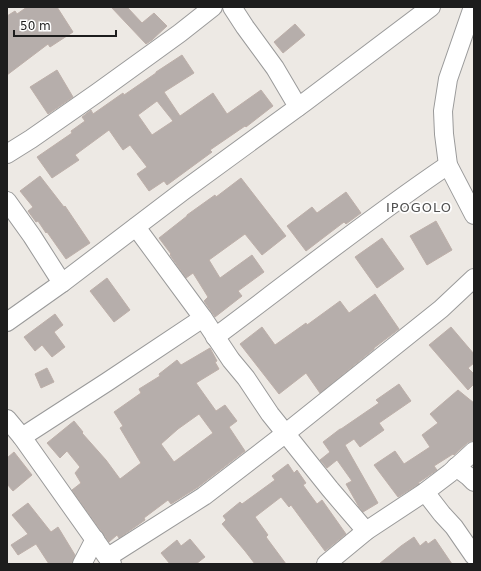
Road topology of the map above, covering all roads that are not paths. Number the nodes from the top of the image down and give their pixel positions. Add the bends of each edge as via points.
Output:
1 (213, 7) edge
2 (232, 7) edge
3 (431, 7) edge
4 (473, 7) edge
5 (298, 107) junction
6 (7, 154) edge
7 (448, 165) junction
8 (7, 201) edge
9 (474, 215) edge
10 (136, 227) junction
11 (474, 278) edge
12 (62, 283) junction
13 (203, 318) junction
14 (7, 322) edge
15 (215, 337) junction
16 (7, 419) edge
17 (286, 433) junction
18 (22, 438) junction
19 (472, 455) edge
20 (456, 467) junction
21 (474, 482) edge
22 (425, 492) junction
23 (366, 531) junction
24 (95, 539) junction
25 (474, 556) edge
26 (110, 560) edge
27 (82, 564) edge
28 (326, 564) edge

1 - 6 street via 97,93
2 - 5 street via 275,68
3 - 5 street
4 - 7 street via 448,79 443,111
5 - 10 street
7 - 9 street
7 - 15 street via 348,236
8 - 12 street
10 - 12 street
10 - 13 street
11 - 17 street via 441,309
12 - 14 street
13 - 15 street
13 - 18 street
15 - 17 street
16 - 18 street
17 - 23 street
17 - 26 street via 204,496
18 - 24 street
19 - 20 street
20 - 21 street
20 - 22 street
22 - 23 street
22 - 25 street
23 - 28 street
24 - 26 street
24 - 27 street

